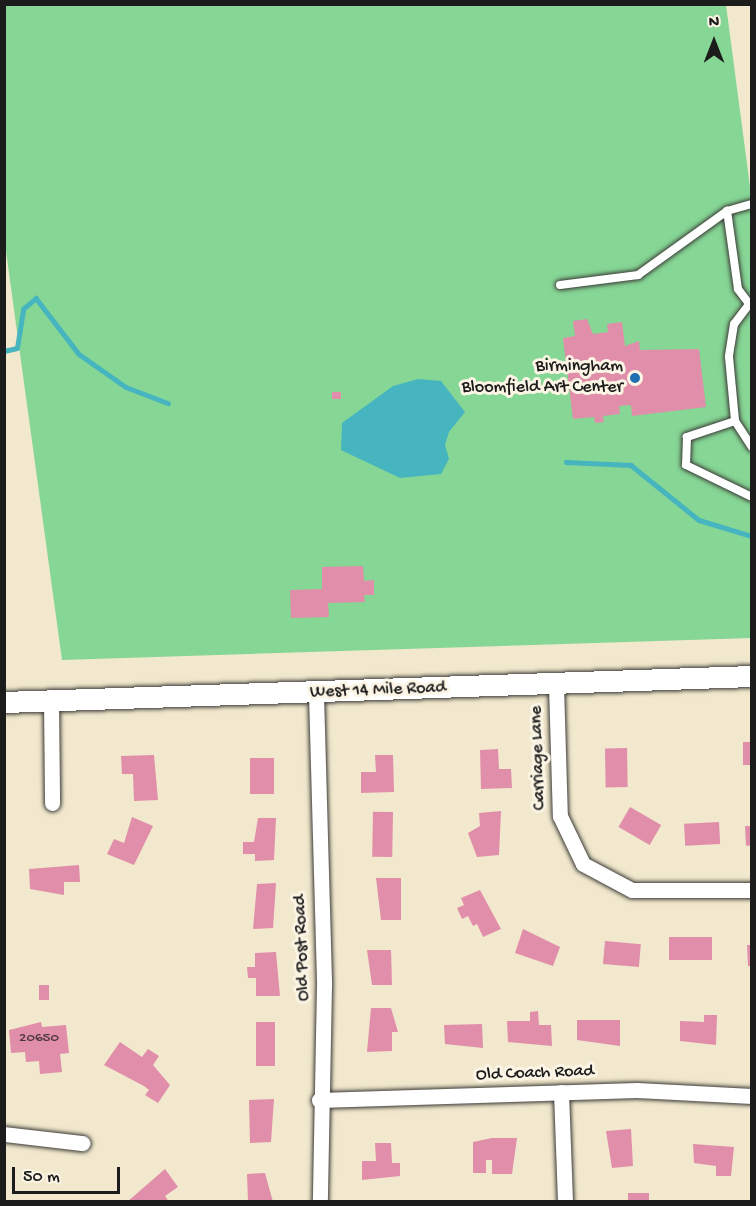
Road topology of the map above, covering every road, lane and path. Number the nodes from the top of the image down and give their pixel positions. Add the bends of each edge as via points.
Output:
1 (752, 204) edge
2 (727, 211) junction
3 (560, 285) dead end
4 (749, 305) edge
5 (735, 421) junction
6 (752, 447) edge
7 (752, 497) edge
8 (752, 676) edge
9 (556, 685) junction
10 (315, 693) junction
11 (51, 701) junction
12 (4, 702) edge
13 (52, 803) dead end
14 (752, 890) edge
15 (561, 1092) junction
16 (752, 1096) edge
17 (319, 1100) junction
18 (4, 1134) edge
19 (82, 1143) dead end
20 (321, 1202) edge
21 (565, 1202) edge

1 - 2 lane
2 - 3 lane via 638,275
2 - 4 lane via 738,289
4 - 5 lane via 729,339
5 - 6 lane
5 - 7 lane via 687,437 686,465
8 - 9 street, West 14 Mile Road
9 - 10 street, West 14 Mile Road
9 - 14 street, Carriage Lane via 560,816 583,864 632,890
10 - 11 street, West 14 Mile Road
10 - 17 street, Old Post Road via 325,1021
11 - 12 street, West 14 Mile Road
11 - 13 street
15 - 16 street, Old Coach Road
15 - 17 street, Old Coach Road
15 - 21 street
17 - 20 street, Old Post Road
18 - 19 street

